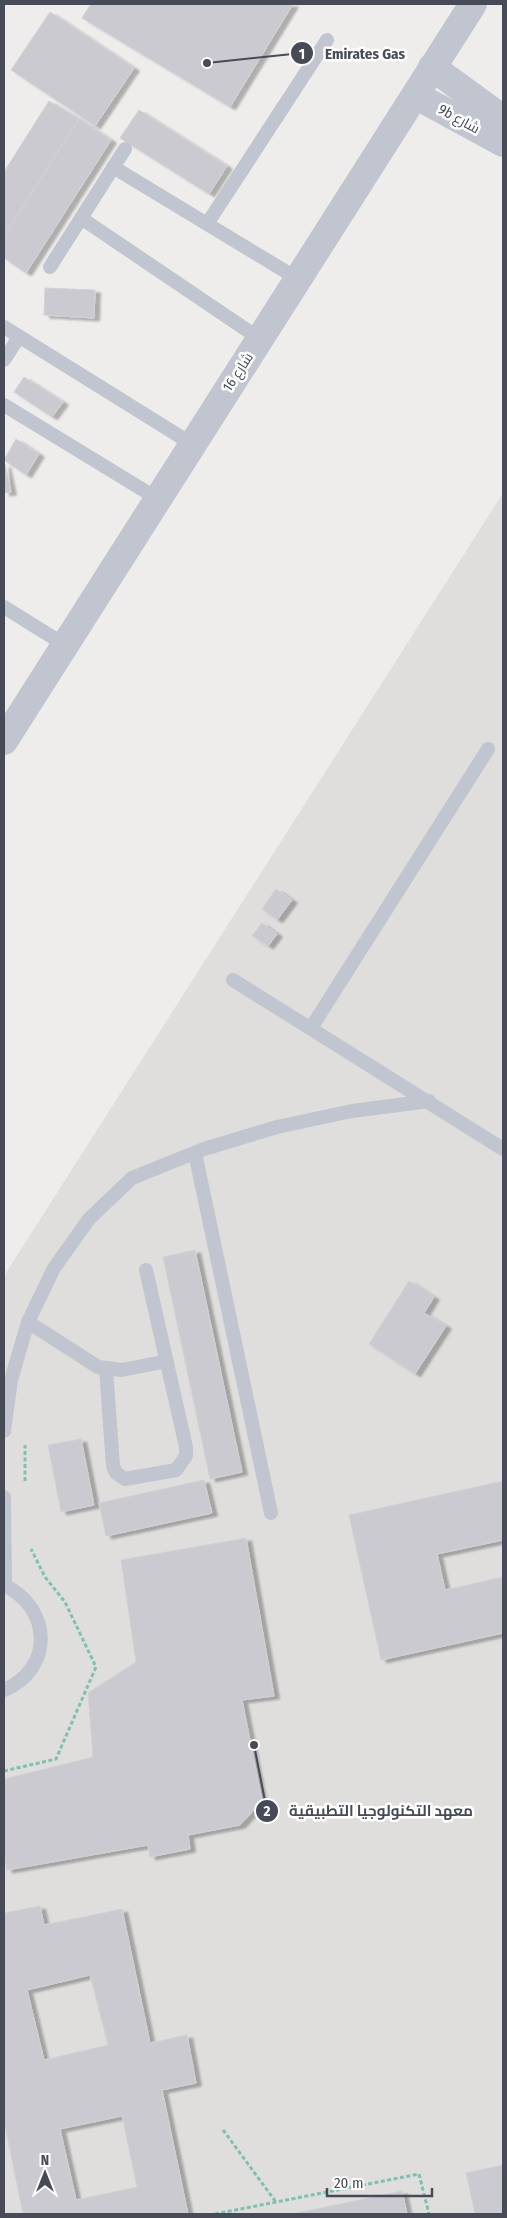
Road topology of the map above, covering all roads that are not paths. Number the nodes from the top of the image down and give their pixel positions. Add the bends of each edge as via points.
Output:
1 (473, 4) edge
2 (327, 40) dead end
3 (432, 67) junction
4 (414, 95) junction
5 (503, 119) edge
6 (503, 143) edge
7 (126, 149) dead end
8 (113, 167) junction
9 (81, 218) junction
10 (207, 224) junction
11 (50, 267) dead end
12 (298, 279) junction
13 (4, 327) edge
14 (19, 337) junction
15 (260, 338) junction
16 (4, 360) edge
17 (5, 407) edge
18 (192, 444) junction
19 (158, 499) junction
20 (4, 607) edge
21 (65, 645) junction
22 (4, 741) edge
23 (488, 749) dead end
24 (233, 980) dead end
25 (312, 1028) junction
26 (429, 1101) junction
27 (503, 1149) edge
28 (194, 1153) junction
29 (146, 1270) dead end
30 (28, 1322) junction
31 (167, 1361) junction
32 (106, 1369) junction
33 (4, 1431) edge
34 (4, 1497) edge
35 (271, 1513) dead end
36 (5, 1586) edge
37 (4, 1690) edge

1 - 3 street, شارع 16
2 - 10 lane
3 - 4 street, شارع 16
3 - 5 street, 9b شارع
4 - 6 street, 9b شارع
4 - 12 street, شارع 16
7 - 8 lane
8 - 9 lane
8 - 10 lane
9 - 11 lane
9 - 15 lane
10 - 12 lane
12 - 15 street, شارع 16
13 - 14 lane
14 - 16 lane
14 - 18 lane
15 - 18 street, شارع 16
17 - 19 lane
18 - 19 street, شارع 16
19 - 21 street, شارع 16
20 - 21 lane
21 - 22 street, شارع 16
23 - 25 lane
24 - 25 lane
25 - 26 lane
26 - 27 lane
26 - 28 lane via 352,1111 296,1123
28 - 30 lane via 132,1178 89,1219 54,1268
28 - 35 lane
29 - 31 lane
30 - 32 lane via 90,1364
30 - 33 lane via 11,1380
31 - 32 lane via 122,1370
31 - 32 lane via 186,1456 176,1470 125,1479 116,1473 113,1466
34 - 36 lane
36 - 37 lane via 26,1599 38,1619 42,1644 34,1666 18,1685

